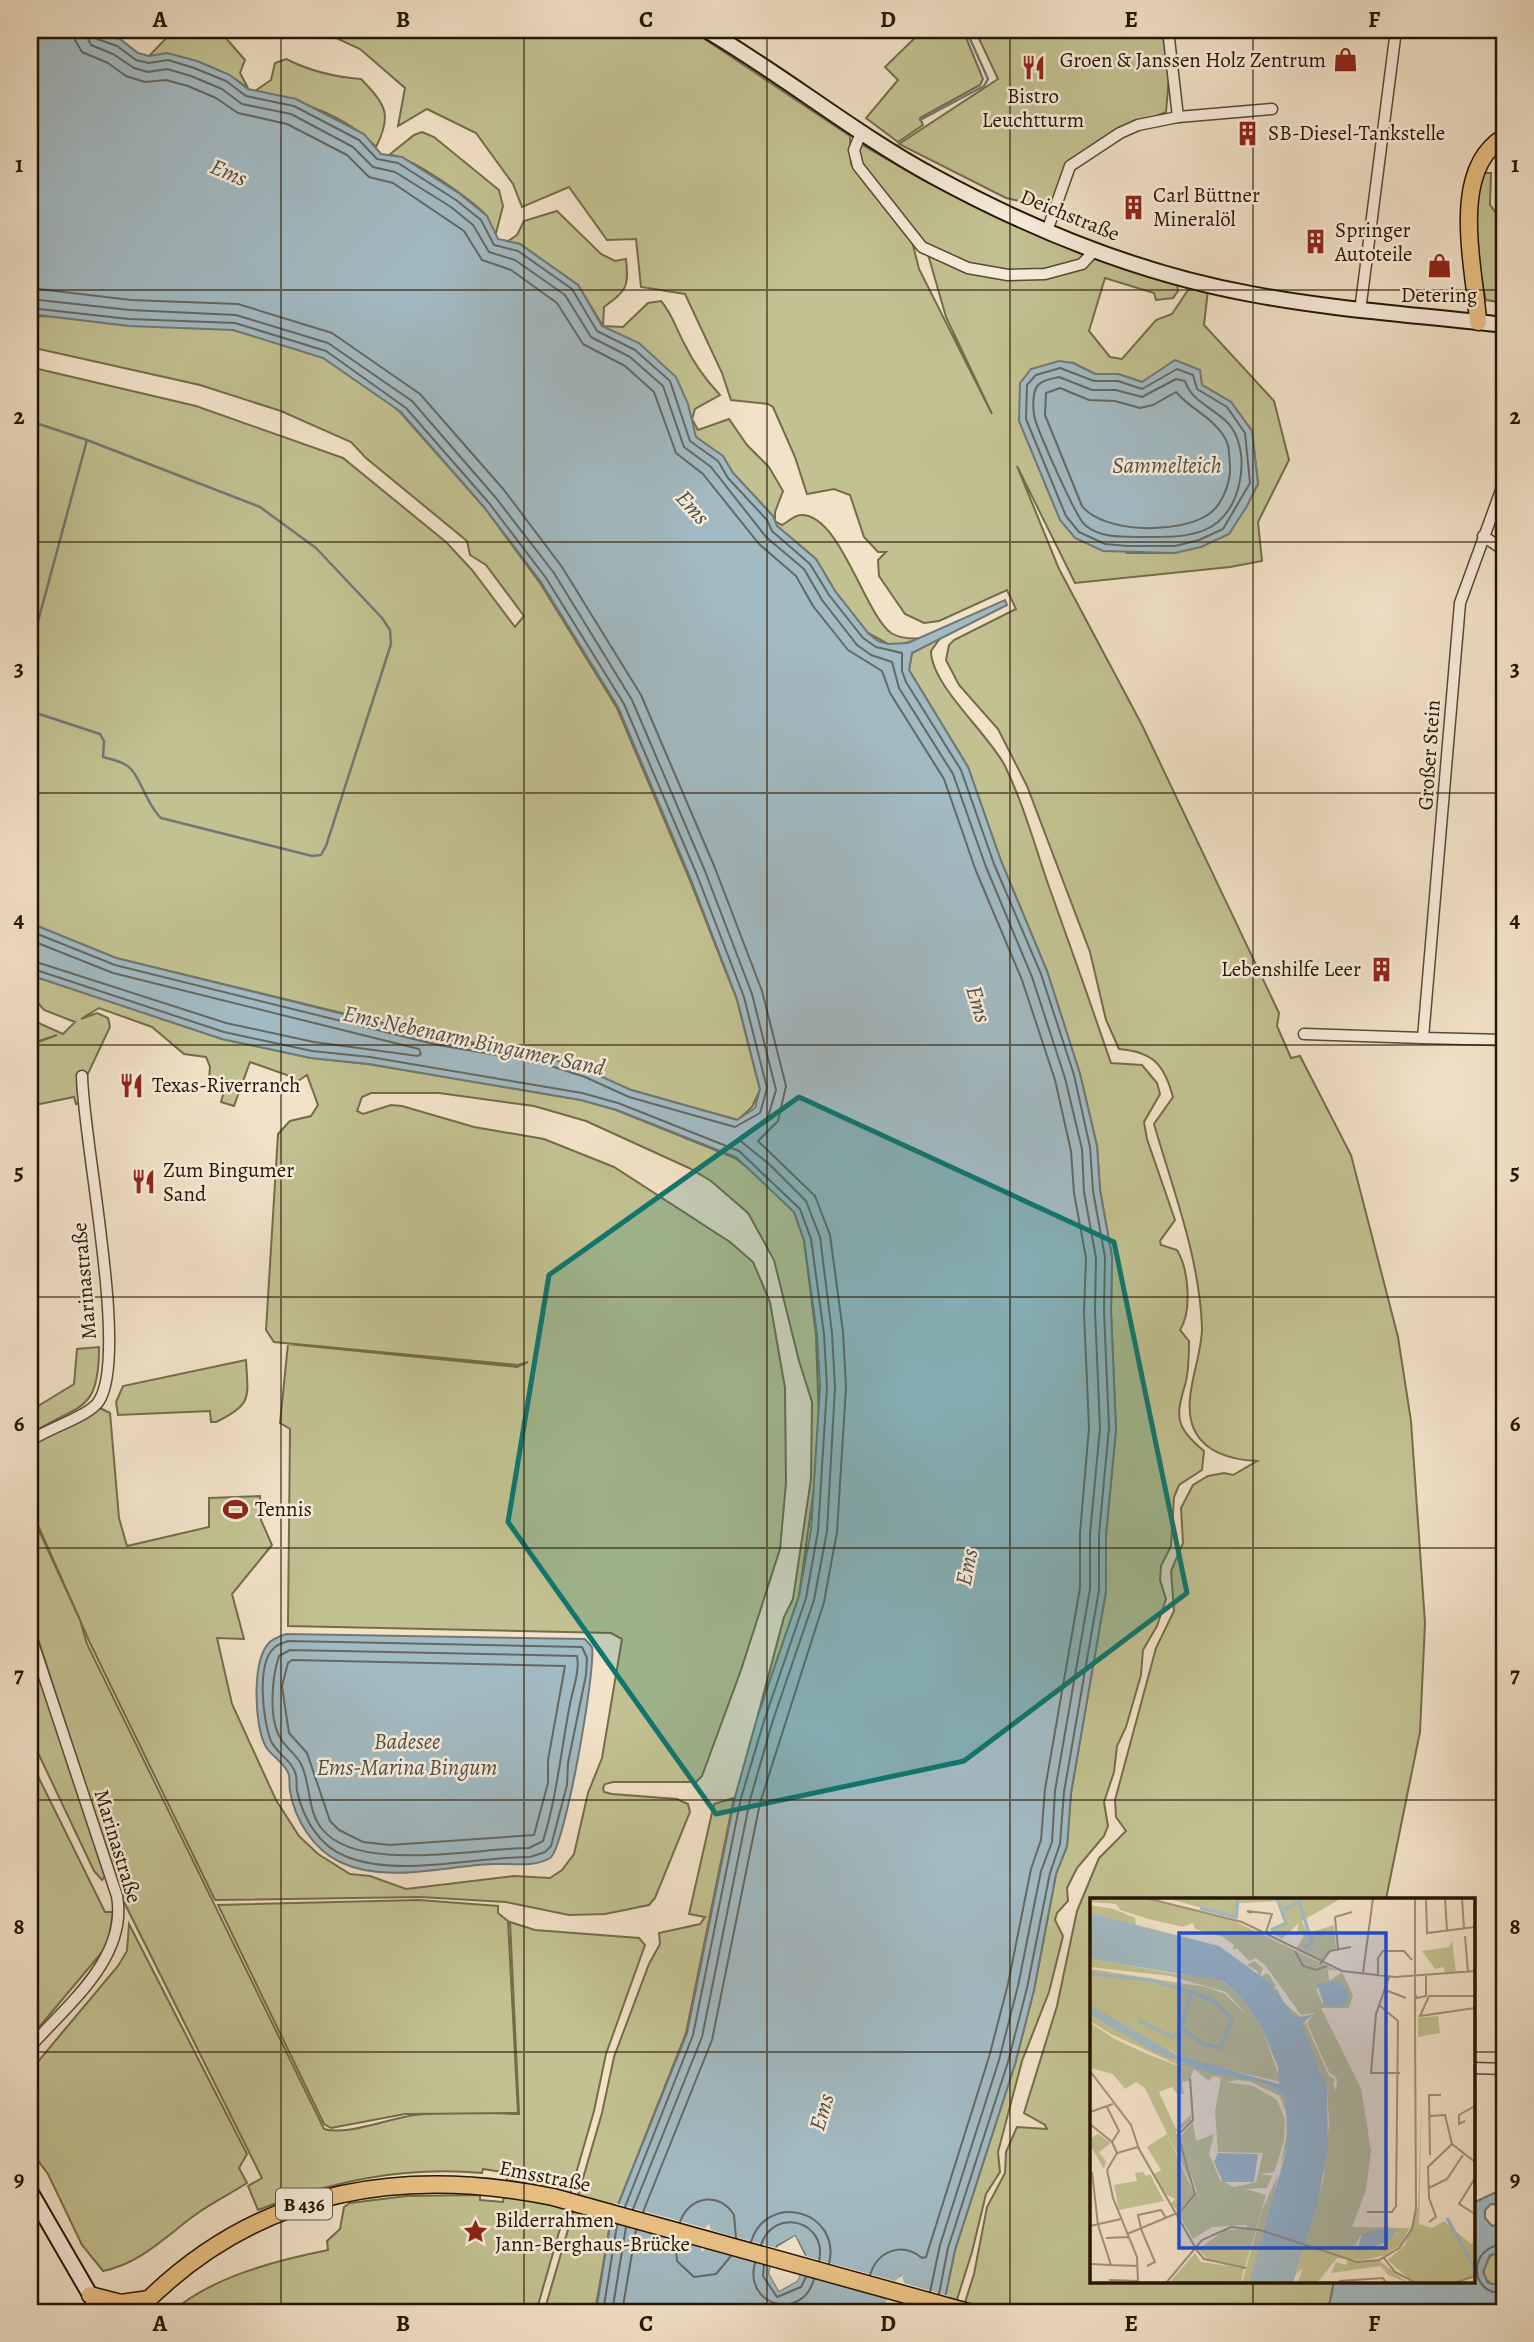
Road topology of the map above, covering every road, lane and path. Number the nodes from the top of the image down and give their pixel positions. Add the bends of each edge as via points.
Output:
1 (706, 30) edge
2 (1168, 30) edge
3 (1396, 30) edge
4 (1272, 109) dead end
5 (1178, 117) junction
6 (861, 133) junction
7 (1504, 137) edge
8 (1047, 231) junction
9 (1095, 250) junction
10 (1360, 311) junction
11 (1478, 322) junction
12 (1504, 324) edge
13 (1504, 482) edge
14 (1483, 536) junction
15 (1504, 550) edge
16 (1304, 1034) dead end
17 (1423, 1038) junction
18 (1504, 1040) edge
19 (82, 1076) dead end
20 (30, 1441) edge
21 (30, 1634) edge
22 (30, 2047) edge
23 (1474, 2068) edge
24 (1504, 2069) edge
25 (30, 2191) edge
26 (90, 2295) junction
27 (149, 2299) junction
28 (100, 2312) edge
29 (136, 2312) edge
30 (968, 2312) edge

1 - 6 main road, Deichstraße
2 - 5 street
3 - 10 street
4 - 5 street
5 - 8 street via 1138,125 1070,166
6 - 8 main road, Deichstraße via 934,177
6 - 9 street via 854,150 858,166 922,247 968,268 1019,276 1074,267
7 - 11 main road via 1480,162 1472,186 1469,241
8 - 9 main road, Deichstraße
9 - 10 main road, Deichstraße via 1206,285
10 - 11 main road, Deichstraße
11 - 12 main road, Deichstraße
13 - 14 street, Großer Stein
14 - 15 street
14 - 17 street, Großer Stein via 1457,624
16 - 17 street
17 - 18 street
19 - 20 street, Marinastraße via 104,1273 108,1361 103,1391 94,1407
21 - 22 street, Marinastraße via 117,1896 120,1919 116,1939 102,1964
23 - 24 street
25 - 26 main road
26 - 27 main road via 121,2303
26 - 28 main road
27 - 29 main road, Emsstraße / B 436
27 - 30 main road, Emsstraße / B 436 via 233,2235 312,2201 383,2185 439,2183 486,2186 602,2209

